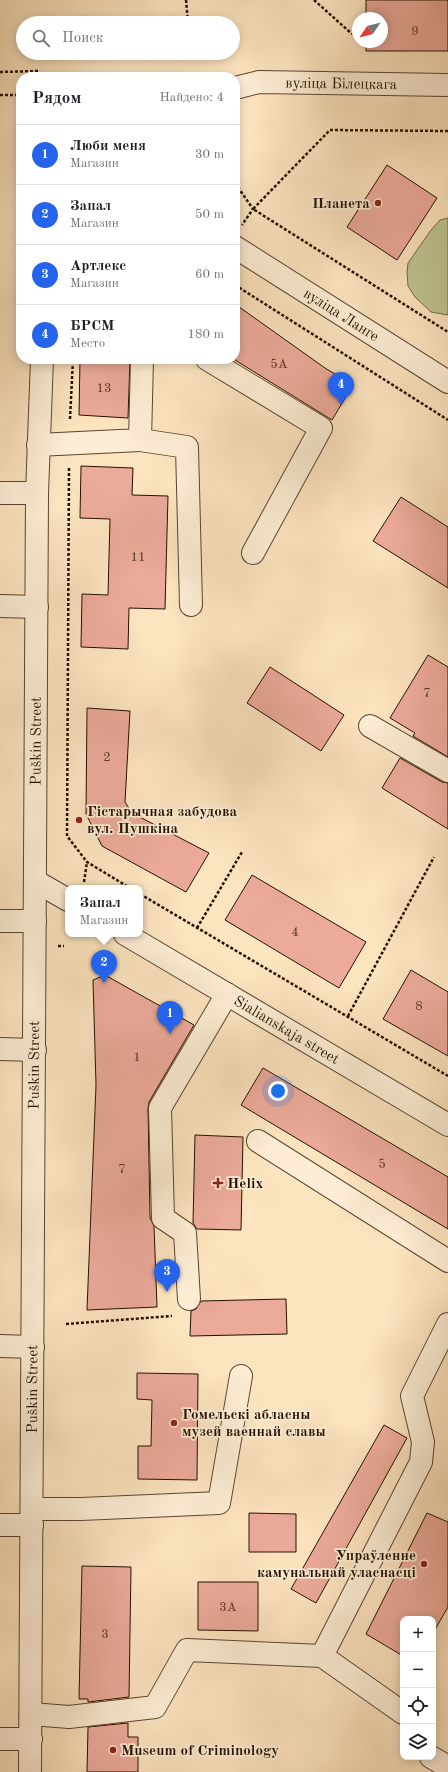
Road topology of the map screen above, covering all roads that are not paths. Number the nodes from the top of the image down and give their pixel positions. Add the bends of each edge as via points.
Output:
1 (448, 85) edge
2 (240, 87) edge
3 (240, 240) edge
4 (42, 364) edge
5 (142, 364) edge
6 (215, 364) edge
7 (448, 382) edge
8 (140, 440) junction
9 (38, 445) junction
10 (0, 493) edge
11 (38, 493) junction
12 (253, 553) dead end
13 (191, 605) dead end
14 (0, 606) edge
15 (37, 607) junction
16 (370, 726) dead end
17 (448, 771) edge
18 (35, 881) junction
19 (65, 898) edge
20 (0, 921) edge
21 (36, 921) junction
22 (130, 937) edge
23 (227, 994) junction
24 (0, 1050) edge
25 (35, 1050) junction
26 (448, 1125) edge
27 (258, 1141) dead end
28 (448, 1261) edge
29 (189, 1299) dead end
30 (448, 1324) edge
31 (0, 1346) edge
32 (33, 1346) junction
33 (241, 1376) dead end
34 (32, 1517) junction
35 (0, 1525) edge
36 (322, 1656) junction
37 (400, 1711) edge
38 (31, 1714) junction
39 (0, 1739) edge
40 (31, 1739) junction
41 (436, 1760) edge
42 (448, 1768) edge
43 (30, 1772) edge

1 - 2 street, вуліца Білецкага via 259,82
3 - 7 street, вуліца Ланге
4 - 9 street, Puškin Street
5 - 8 street
6 - 12 street via 321,428
8 - 9 street
8 - 13 street via 187,447
9 - 11 street, Puškin Street
10 - 11 street
11 - 15 street, Puškin Street
14 - 15 street
15 - 18 street, Puškin Street
16 - 17 street
18 - 19 street
18 - 21 street, Puškin Street
20 - 21 street
21 - 25 street, Puškin Street
22 - 23 street, Sialianskaja street
23 - 26 street, Sialianskaja street
23 - 29 street via 160,1108 163,1218 185,1233
24 - 25 street
25 - 32 street, Puškin Street
27 - 28 street
30 - 36 street via 412,1396 422,1442 421,1462
31 - 32 street
32 - 34 street, Puškin Street
33 - 34 street via 219,1503 81,1509
34 - 35 street
34 - 38 street, Puškin Street
36 - 37 street
36 - 38 street via 187,1650 155,1707 69,1717
38 - 40 street, Puškin Street
39 - 40 street
40 - 43 street, Puškin Street
41 - 42 street

